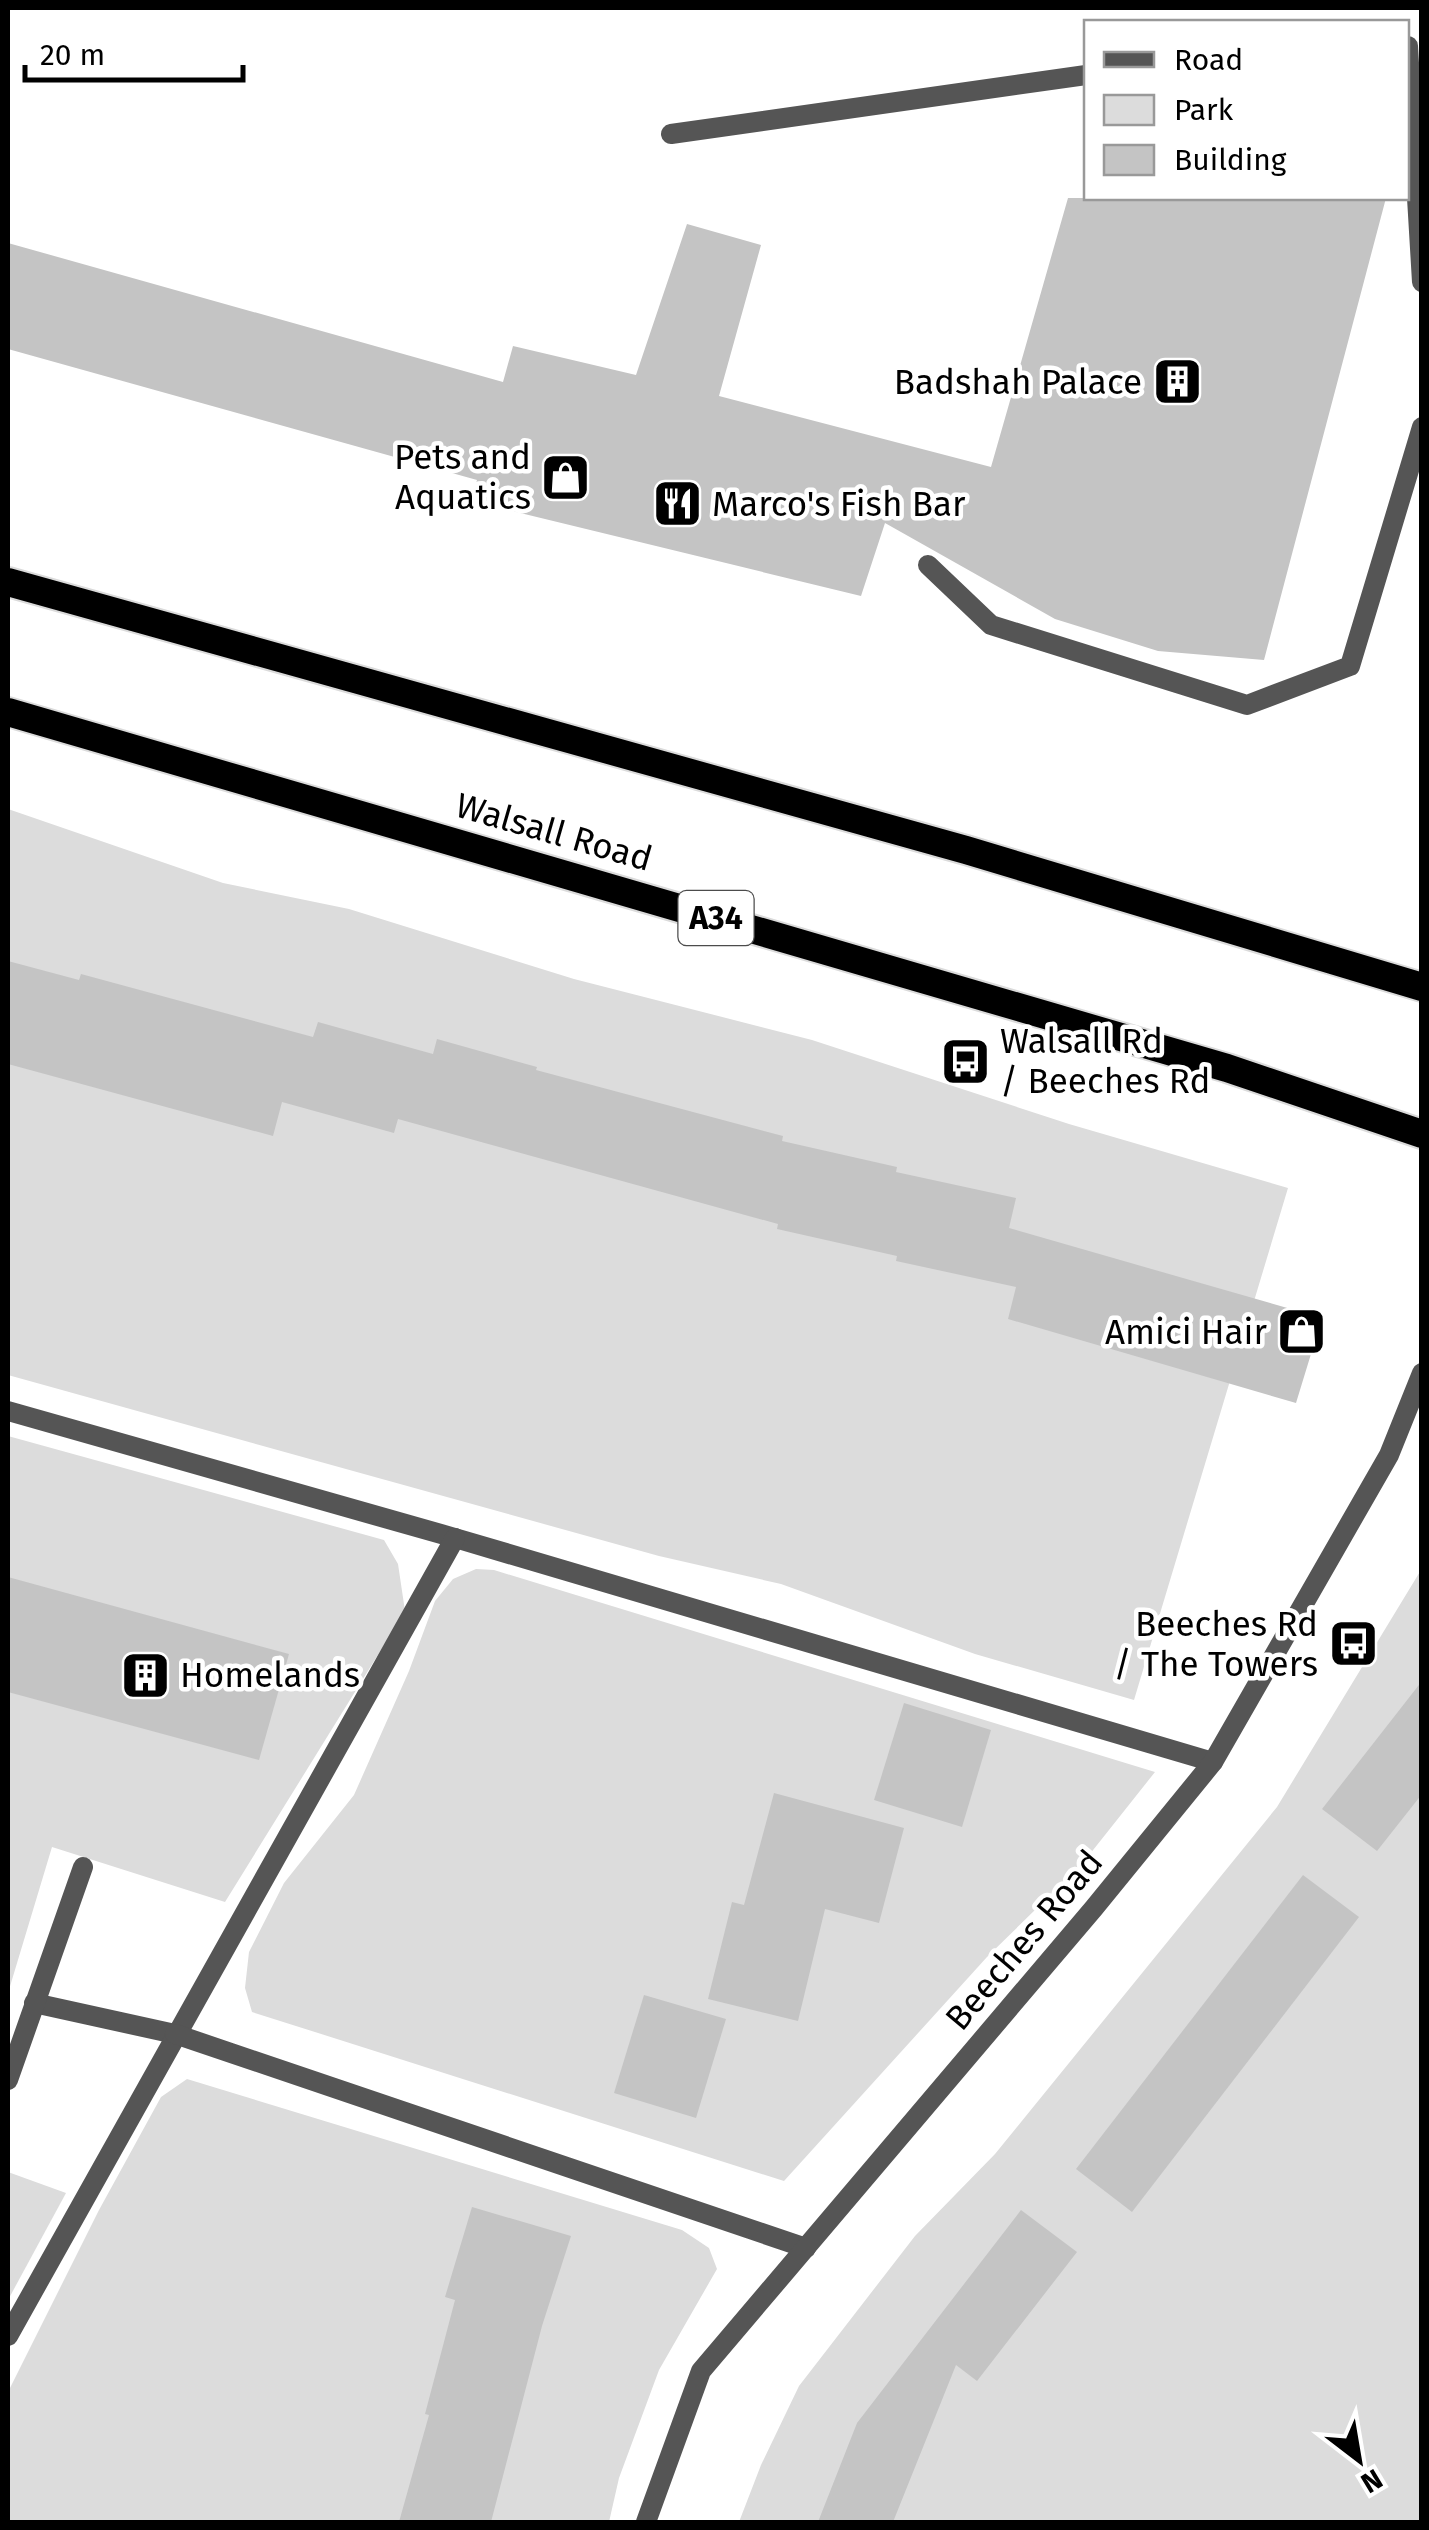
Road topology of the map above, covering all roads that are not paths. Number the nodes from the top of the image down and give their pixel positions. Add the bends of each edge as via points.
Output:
1 (1412, 46) edge
2 (1084, 75) edge
3 (671, 134) dead end
4 (1422, 282) edge
5 (1422, 427) edge
6 (928, 565) dead end
7 (8, 582) edge
8 (8, 712) edge
9 (1422, 987) edge
10 (1422, 1134) edge
11 (1422, 1373) edge
12 (8, 1411) edge
13 (456, 1538) junction
14 (1213, 1762) junction
15 (84, 1868) dead end
16 (34, 2003) junction
17 (175, 2034) junction
18 (8, 2080) edge
19 (806, 2248) junction
20 (8, 2336) edge
21 (646, 2522) edge

1 - 4 street
2 - 3 street
5 - 6 street via 1350,666 1247,705 991,625
7 - 9 highway via 966,850
8 - 10 highway, Walsall Road / A34 via 1227,1068
11 - 14 street, Beeches Road via 1389,1454
12 - 13 street
13 - 14 street
13 - 17 street
14 - 19 street, Beeches Road
15 - 16 street
16 - 17 street
16 - 18 street
17 - 19 street
17 - 20 street
19 - 21 street, Beeches Road via 701,2370

